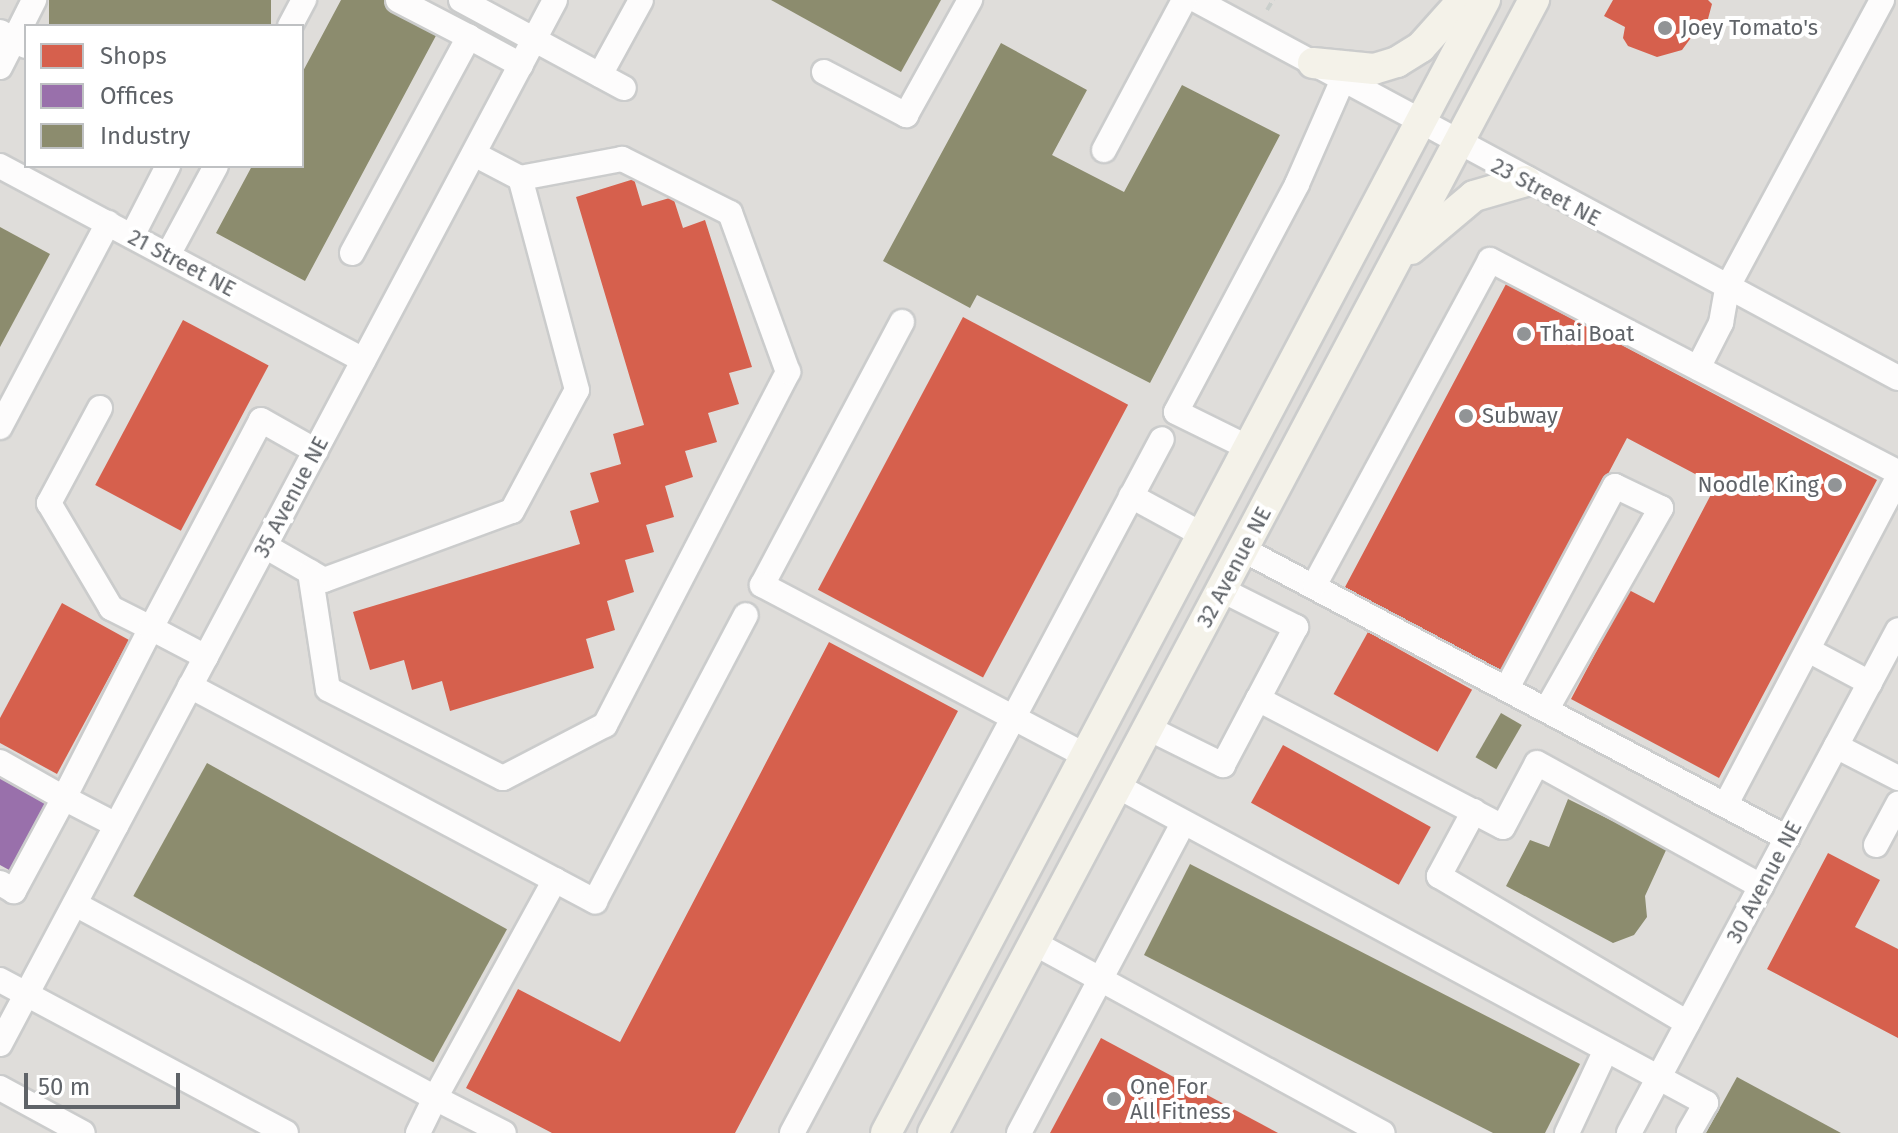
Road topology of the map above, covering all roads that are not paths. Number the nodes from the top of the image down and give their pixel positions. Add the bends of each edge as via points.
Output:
1 (34, 0) edge
2 (304, 0) edge
3 (398, 0) edge
4 (461, 0) edge
5 (555, 0) edge
6 (641, 0) edge
7 (970, 0) edge
8 (1184, 0) edge
9 (1196, 0) edge
10 (1463, 0) edge
11 (1485, 0) edge
12 (1534, 0) edge
13 (1882, 0) edge
14 (1890, 0) edge
15 (1898, 4) edge
16 (487, 6) edge
17 (291, 24) edge
18 (469, 37) junction
19 (13, 39) edge
20 (534, 39) junction
21 (1313, 63) junction
22 (521, 65) junction
23 (0, 67) edge
24 (824, 72) dead end
25 (600, 75) junction
26 (1343, 79) junction
27 (624, 88) dead end
28 (1418, 122) junction
29 (1457, 144) junction
30 (1104, 150) dead end
31 (474, 154) junction
32 (0, 166) edge
33 (167, 168) edge
34 (215, 168) edge
35 (520, 178) junction
36 (1526, 181) junction
37 (108, 223) junction
38 (132, 236) junction
39 (352, 253) dead end
40 (168, 255) junction
41 (1392, 267) junction
42 (1727, 288) junction
43 (902, 322) dead end
44 (364, 360) junction
45 (1698, 368) junction
46 (1898, 378) edge
47 (100, 408) dead end
48 (0, 427) edge
49 (1162, 439) dead end
50 (1247, 447) junction
51 (316, 451) junction
52 (1898, 472) edge
53 (1898, 478) edge
54 (1131, 496) junction
55 (1201, 534) junction
56 (265, 546) junction
57 (1244, 550) junction
58 (310, 572) junction
59 (1315, 584) junction
60 (1222, 590) junction
61 (746, 615) dead end
62 (151, 628) junction
63 (1895, 644) edge
64 (1810, 651) junction
65 (206, 657) junction
66 (1870, 683) junction
67 (190, 686) junction
68 (1507, 688) junction
69 (1258, 699) junction
70 (1547, 709) junction
71 (1014, 716) junction
72 (1148, 728) junction
73 (1836, 746) junction
74 (1085, 755) junction
75 (0, 762) edge
76 (1898, 778) edge
77 (1117, 786) junction
78 (64, 798) junction
79 (1726, 804) junction
80 (1898, 804) edge
81 (1474, 811) junction
82 (1183, 823) junction
83 (116, 825) junction
84 (1787, 838) junction
85 (1876, 845) dead end
86 (555, 880) junction
87 (0, 883) edge
88 (1761, 886) junction
89 (75, 904) junction
90 (1034, 943) junction
91 (1100, 979) junction
92 (0, 980) edge
93 (27, 994) junction
94 (1688, 1023) junction
95 (0, 1044) edge
96 (1605, 1052) junction
97 (1658, 1079) junction
98 (0, 1088) edge
99 (435, 1098) junction
100 (83, 1133) edge
101 (286, 1133) edge
102 (418, 1133) edge
103 (504, 1133) edge
104 (792, 1133) edge
105 (886, 1133) edge
106 (933, 1133) edge
107 (1019, 1133) edge
108 (1383, 1133) edge
109 (1567, 1133) edge
110 (1629, 1133) edge
111 (1689, 1133) edge

1 - 19 street
2 - 17 street
3 - 18 street
4 - 16 street
5 - 20 street, 35 Avenue NE
6 - 25 street
7 - 24 street via 906,115
8 - 30 street
9 - 21 street, 23 Street NE
10 - 21 main road via 1421,47 1397,62 1374,69
11 - 28 main road, 32 Avenue NE
12 - 29 main road, 32 Avenue NE
13 - 42 street
14 - 15 street
16 - 20 street
18 - 22 street
18 - 39 street
19 - 23 street
20 - 22 street, 35 Avenue NE
20 - 25 street
21 - 26 street, 23 Street NE
22 - 31 street, 35 Avenue NE
25 - 27 street
26 - 28 street, 23 Street NE
26 - 50 street via 1297,184 1176,412
28 - 29 street, 23 Street NE
28 - 50 main road, 32 Avenue NE
29 - 36 street, 23 Street NE
29 - 41 main road, 32 Avenue NE
31 - 35 street
31 - 44 street, 35 Avenue NE
32 - 37 street, 21 Street NE
33 - 38 street
34 - 40 street
35 - 58 street via 577,390 512,511 324,580
35 - 58 street via 622,159 730,213 788,372 605,725 503,778 328,689
36 - 41 main road via 1474,196
36 - 42 street, 23 Street NE
37 - 38 street, 21 Street NE
37 - 48 street
38 - 40 street, 21 Street NE
40 - 44 street, 21 Street NE
41 - 57 main road, 32 Avenue NE
42 - 45 street via 1721,323
42 - 46 street, 23 Street NE
43 - 71 street via 762,585
44 - 51 street, 35 Avenue NE
45 - 52 street
45 - 59 street via 1490,260
47 - 62 street via 49,503 111,608
49 - 54 street
50 - 55 main road, 32 Avenue NE
51 - 56 street, 35 Avenue NE
51 - 62 street via 261,420
53 - 64 street
54 - 55 street
54 - 71 street
55 - 74 main road, 32 Avenue NE
56 - 58 street
56 - 65 street, 35 Avenue NE
57 - 59 street
57 - 60 main road, 32 Avenue NE
59 - 68 street
60 - 69 street via 1296,627
60 - 72 main road, 32 Avenue NE
61 - 86 street via 595,901
62 - 65 street
62 - 78 street
63 - 66 street, 30 Avenue NE
64 - 66 street
64 - 79 street
65 - 67 street, 35 Avenue NE
66 - 73 street, 30 Avenue NE
67 - 83 street, 35 Avenue NE
67 - 86 street
68 - 70 street
68 - 70 street via 1615,486 1661,508
69 - 72 street via 1223,765
69 - 81 street
70 - 79 street
71 - 74 street
71 - 104 street
72 - 77 main road, 32 Avenue NE
73 - 76 street
73 - 84 street, 30 Avenue NE
74 - 105 main road, 32 Avenue NE
75 - 78 street
77 - 82 street
77 - 90 main road, 32 Avenue NE
78 - 83 street
78 - 87 street via 14,891
79 - 84 street
80 - 85 street
81 - 88 street via 1503,827 1537,763
81 - 94 street via 1439,876
82 - 91 street
82 - 96 street
83 - 89 street, 35 Avenue NE
84 - 88 street, 30 Avenue NE
86 - 99 street
88 - 94 street, 30 Avenue NE
89 - 93 street, 35 Avenue NE
89 - 99 street
90 - 91 street
90 - 106 main road, 32 Avenue NE
91 - 107 street
91 - 108 street
92 - 93 street
93 - 95 street, 35 Avenue NE
93 - 101 street
94 - 97 street, 30 Avenue NE
96 - 97 street
96 - 109 street
97 - 110 street, 30 Avenue NE
97 - 111 street via 1706,1103
98 - 100 street
99 - 102 street
99 - 103 street

